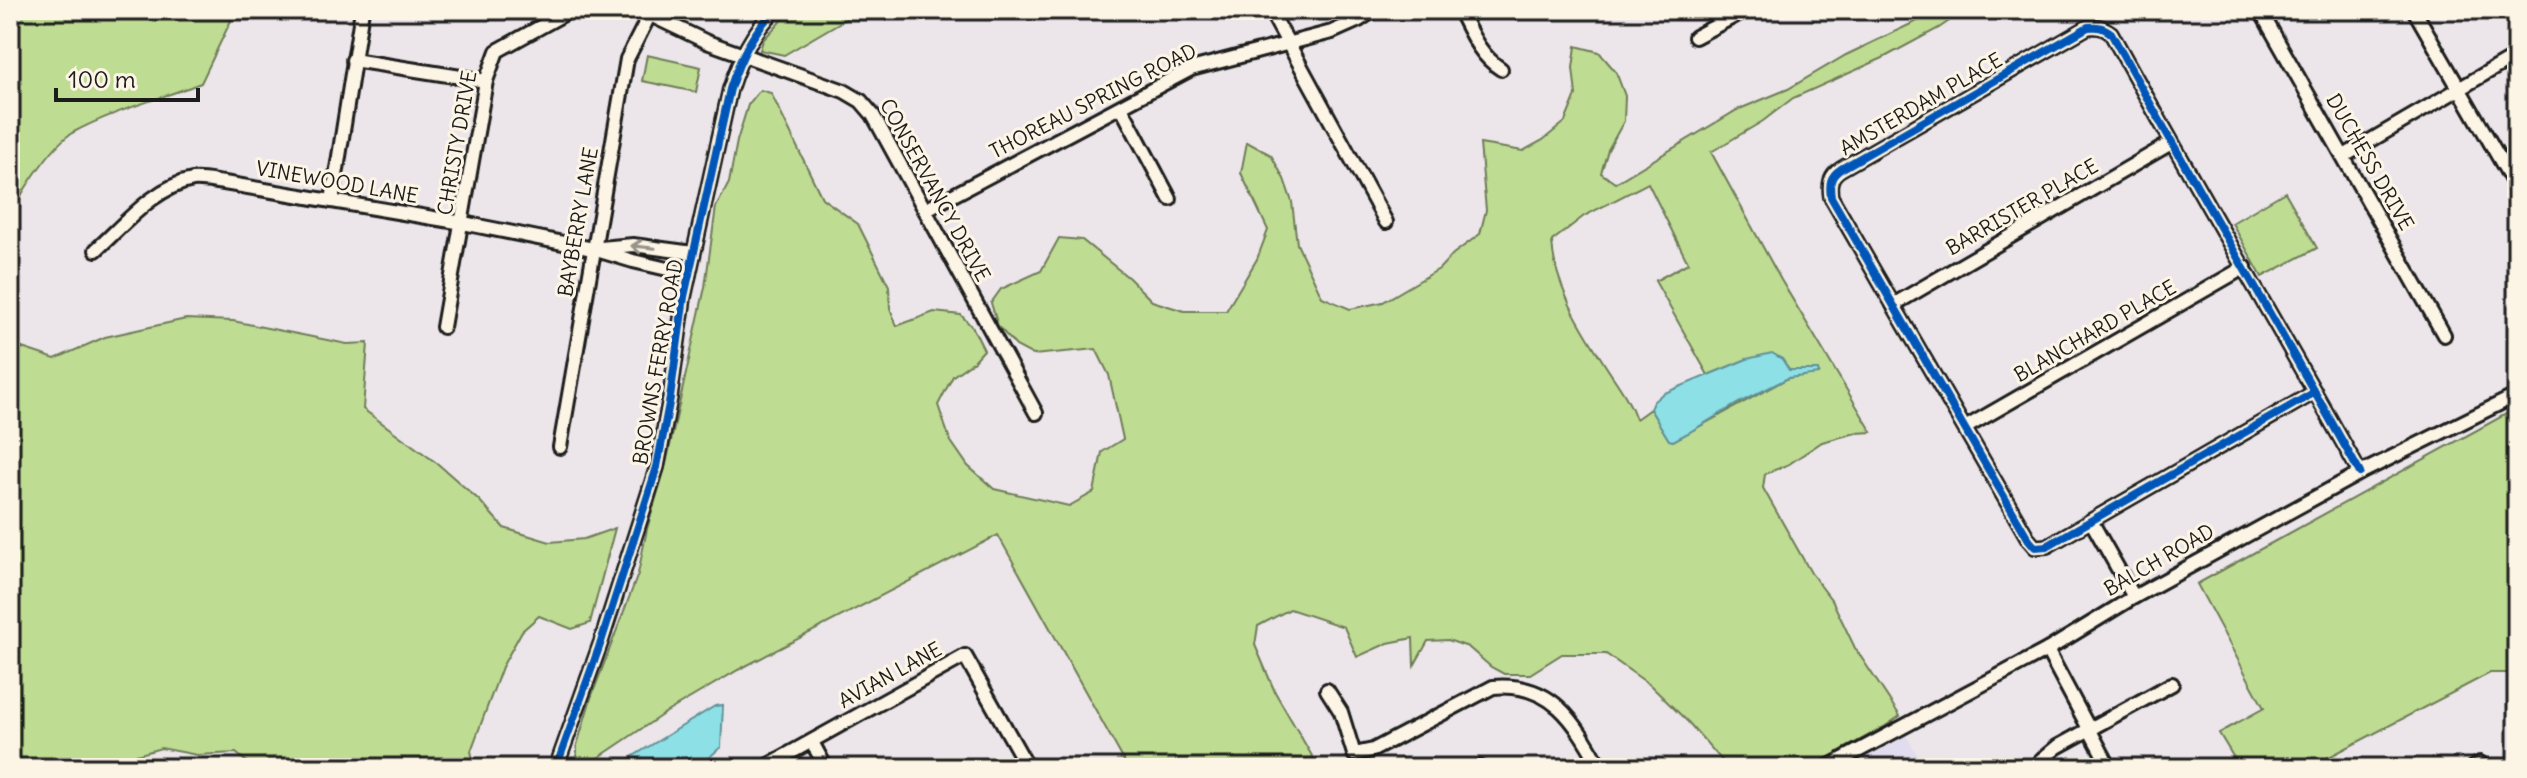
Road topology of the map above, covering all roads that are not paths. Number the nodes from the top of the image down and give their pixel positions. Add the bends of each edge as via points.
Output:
1 (362, 10) edge
2 (571, 10) edge
3 (775, 10) edge
4 (1270, 10) edge
5 (1374, 10) edge
6 (1459, 10) edge
7 (1746, 10) edge
8 (2260, 10) edge
9 (2414, 10) edge
10 (648, 12) edge
11 (1695, 37) dead end
12 (1289, 45) junction
13 (741, 55) junction
14 (2517, 55) edge
15 (353, 60) junction
16 (1501, 69) dead end
17 (486, 81) junction
18 (2459, 88) junction
19 (1121, 107) junction
20 (2171, 143) junction
21 (2344, 156) junction
22 (2517, 189) edge
23 (1170, 199) dead end
24 (332, 201) junction
25 (925, 210) junction
26 (1386, 222) dead end
27 (463, 223) junction
28 (593, 249) junction
29 (96, 250) dead end
30 (693, 253) junction
31 (2245, 267) junction
32 (689, 274) junction
33 (1893, 305) junction
34 (443, 327) dead end
35 (2444, 335) dead end
36 (2315, 392) junction
37 (2517, 395) edge
38 (1036, 413) dead end
39 (1965, 428) junction
40 (560, 447) dead end
41 (2360, 473) junction
42 (2091, 521) junction
43 (2134, 597) junction
44 (2047, 650) junction
45 (2172, 684) dead end
46 (1327, 690) dead end
47 (2090, 731) junction
48 (812, 742) junction
49 (556, 768) edge
50 (763, 768) edge
51 (826, 768) edge
52 (1028, 768) edge
53 (1601, 768) edge
54 (1826, 768) edge
55 (2038, 768) edge
56 (2110, 768) edge

1 - 15 street
2 - 17 street, CHRISTY DRIVE via 497,51
3 - 13 street, BROWNS FERRY ROAD
4 - 12 street
5 - 12 street, THOREAU SPRING ROAD via 1332,32
6 - 16 street via 1480,50
7 - 11 street
8 - 21 street, DUCHESS DRIVE
9 - 18 street
10 - 13 street
10 - 28 street, BAYBERRY LANE via 627,59
12 - 19 street, THOREAU SPRING ROAD via 1201,65
12 - 26 street
13 - 25 street, CONSERVANCY DRIVE via 861,101
13 - 30 street, BROWNS FERRY ROAD
14 - 18 street
15 - 17 street
15 - 24 street
17 - 27 street, CHRISTY DRIVE
18 - 21 street
18 - 22 street
19 - 23 street
19 - 25 street, THOREAU SPRING ROAD
20 - 31 street, AMSTERDAM PLACE
20 - 33 street, BARRISTER PLACE
20 - 33 street, AMSTERDAM PLACE via 2111,33 2097,26 1834,173 1831,197
21 - 35 street, DUCHESS DRIVE
24 - 27 street, VINEWOOD LANE
24 - 29 street, VINEWOOD LANE via 194,180 169,188
25 - 38 street, CONSERVANCY DRIVE
27 - 28 street, VINEWOOD LANE
27 - 34 street, CHRISTY DRIVE
30 -> 28 street, VINEWOOD LANE via 633,245
28 - 32 street, VINEWOOD LANE
28 - 40 street, BAYBERRY LANE
30 - 32 street, BROWNS FERRY ROAD
31 - 36 street, AMSTERDAM PLACE
31 - 39 street, BLANCHARD PLACE
32 - 49 street, BROWNS FERRY ROAD via 657,467
33 - 39 street, AMSTERDAM PLACE
36 - 41 street, AMSTERDAM PLACE
36 - 42 street, AMSTERDAM PLACE
37 - 41 street, BALCH ROAD
39 - 42 street, AMSTERDAM PLACE via 2035,547 2047,546
41 - 43 street, BALCH ROAD
42 - 43 street
43 - 44 street, BALCH ROAD
44 - 47 street
44 - 54 street, BALCH ROAD
45 - 47 street
46 - 53 street via 1341,712 1354,754 1373,750 1493,687 1514,685 1543,695 1562,709
47 - 55 street via 2057,747
47 - 56 street
48 - 50 street, AVIAN LANE
48 - 51 street
48 - 52 street, AVIAN LANE via 965,656

